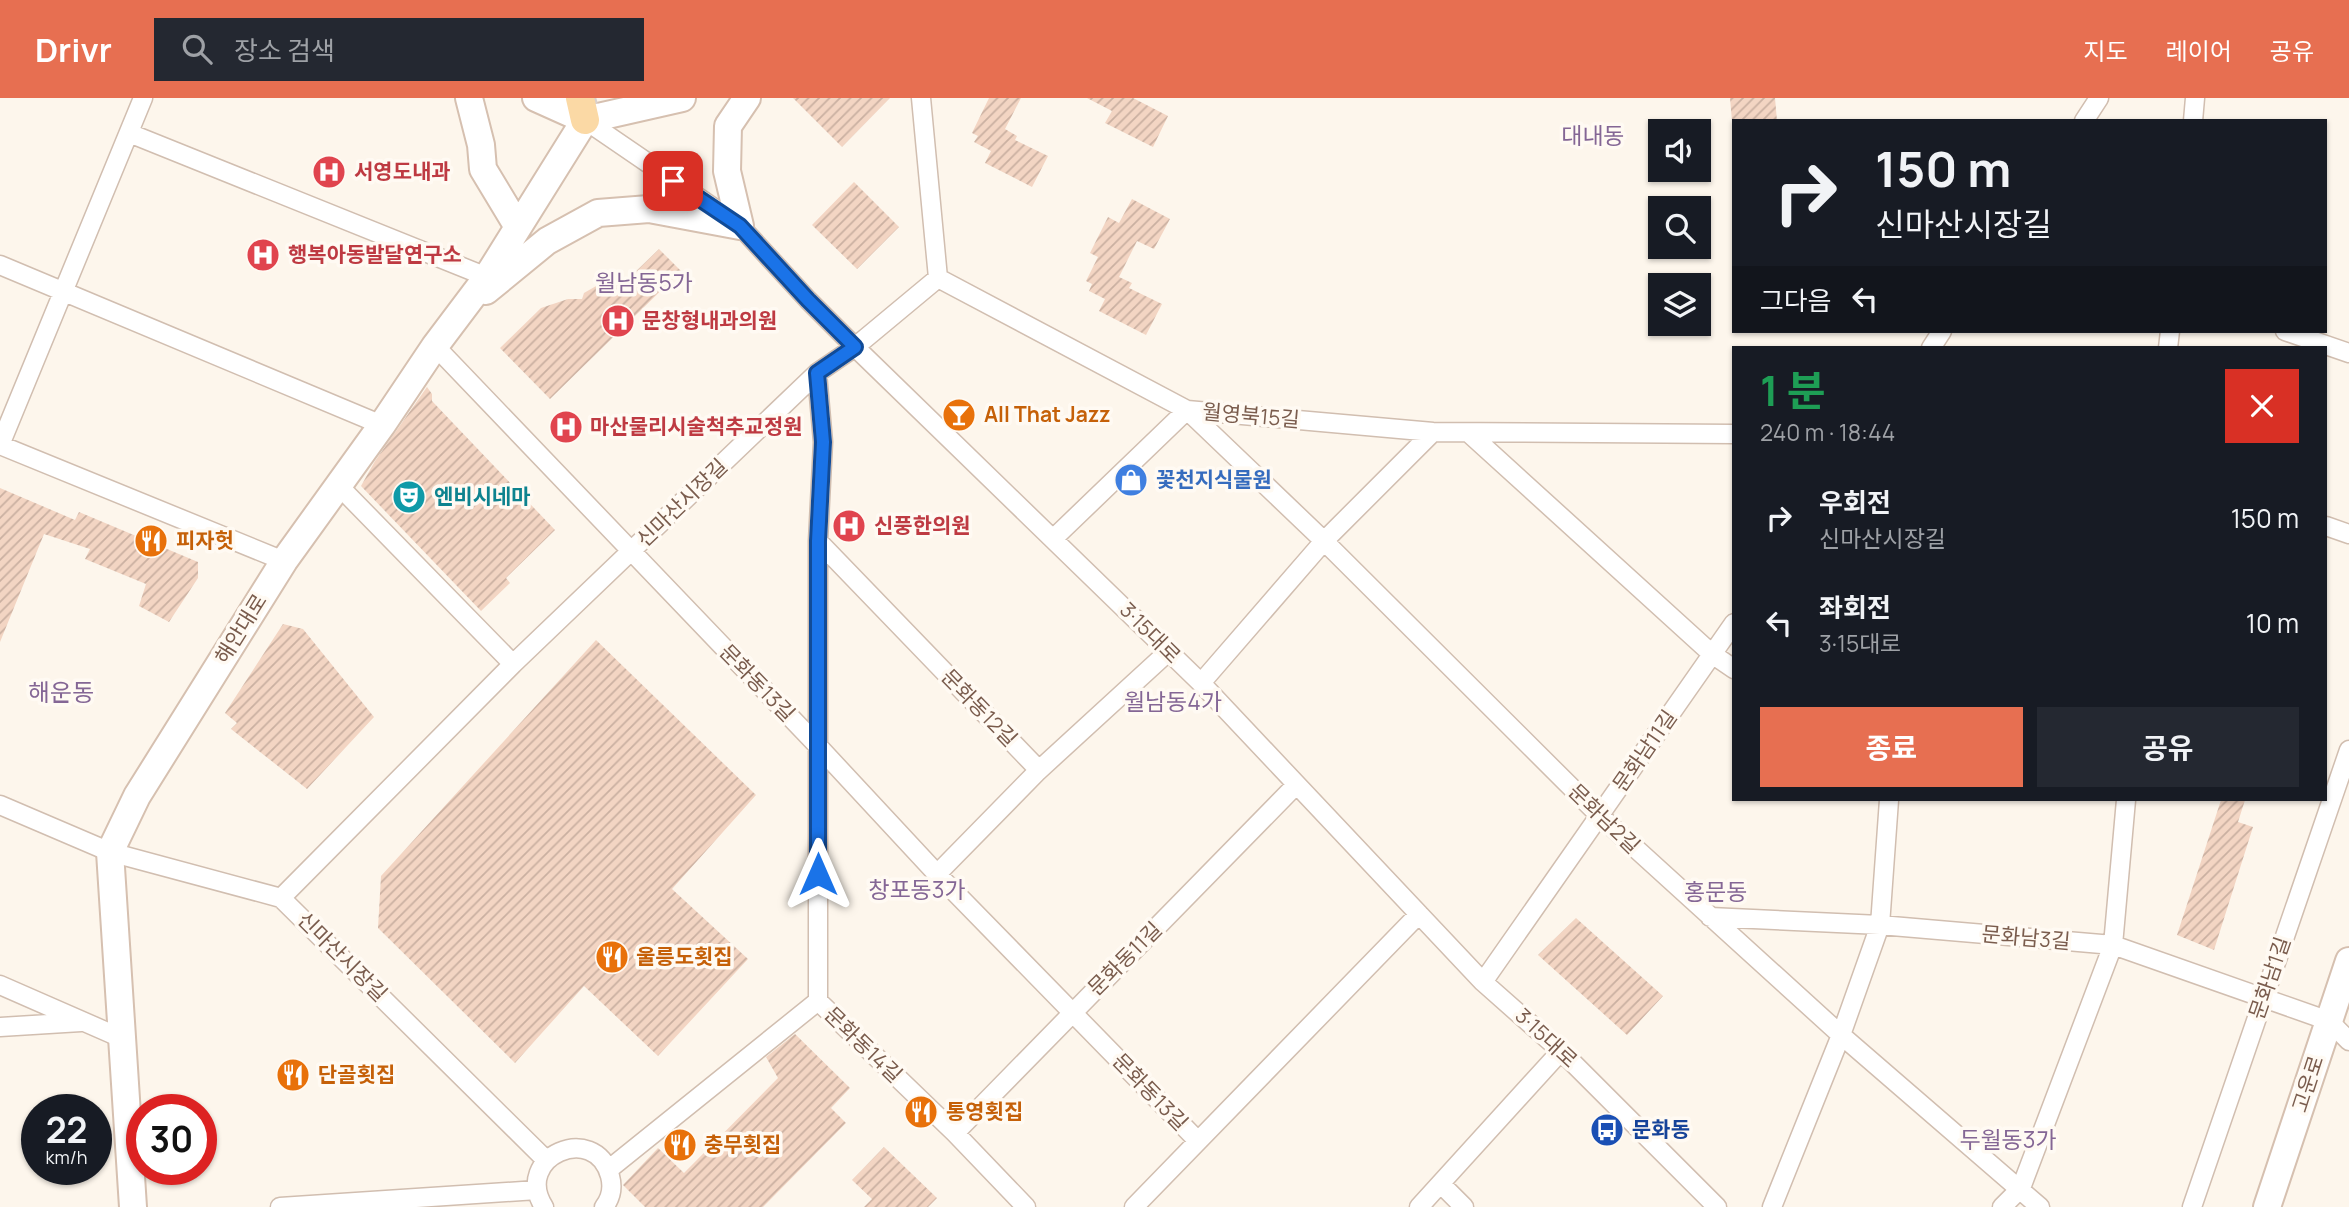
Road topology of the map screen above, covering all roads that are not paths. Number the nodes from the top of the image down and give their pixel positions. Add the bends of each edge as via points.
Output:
1 (143, 98) edge
2 (470, 98) edge
3 (536, 98) edge
4 (682, 98) edge
5 (747, 98) edge
6 (921, 98) edge
7 (2099, 98) edge
8 (2195, 98) edge
9 (582, 109) edge
10 (2085, 119) edge
11 (2193, 119) edge
12 (129, 133) junction
13 (740, 226) junction
14 (518, 227) junction
15 (0, 265) edge
16 (487, 277) junction
17 (938, 278) junction
18 (64, 292) junction
19 (460, 312) junction
20 (2291, 333) edge
21 (435, 346) junction
22 (855, 347) junction
23 (2349, 353) edge
24 (817, 373) junction
25 (1187, 410) junction
26 (382, 425) junction
27 (1433, 432) junction
28 (1471, 434) junction
29 (1732, 435) edge
30 (0, 445) edge
31 (339, 486) junction
32 (2327, 526) edge
33 (2349, 534) edge
34 (1054, 538) junction
35 (818, 541) junction
36 (1324, 541) junction
37 (631, 551) junction
38 (284, 561) junction
39 (1732, 626) edge
40 (1169, 652) junction
41 (1712, 654) junction
42 (513, 664) junction
43 (1732, 668) edge
44 (1201, 683) junction
45 (818, 746) junction
46 (2349, 750) edge
47 (1038, 771) junction
48 (2338, 780) edge
49 (1296, 785) junction
50 (1889, 801) edge
51 (2126, 801) edge
52 (0, 804) edge
53 (1600, 816) junction
54 (110, 852) junction
55 (937, 874) junction
56 (281, 898) junction
57 (1419, 914) junction
58 (1710, 917) junction
59 (1880, 925) junction
60 (2113, 945) junction
61 (2349, 961) edge
62 (1483, 982) junction
63 (0, 985) edge
64 (2263, 998) junction
65 (818, 1001) junction
66 (1073, 1012) junction
67 (2329, 1021) junction
68 (85, 1022) junction
69 (0, 1027) edge
70 (1841, 1035) junction
71 (121, 1038) junction
72 (2349, 1041) edge
73 (1561, 1051) junction
74 (955, 1133) junction
75 (1197, 1140) junction
76 (546, 1160) junction
77 (608, 1170) junction
78 (1441, 1184) junction
79 (2021, 1188) junction
80 (540, 1198) edge
81 (134, 1207) edge
82 (280, 1207) edge
83 (604, 1207) edge
84 (1026, 1207) edge
85 (1134, 1207) edge
86 (1419, 1207) edge
87 (1464, 1207) edge
88 (1717, 1207) edge
89 (1772, 1207) edge
90 (2002, 1207) edge
91 (2040, 1207) edge
92 (2192, 1207) edge
93 (2267, 1207) edge

1 - 12 street
2 - 14 main road via 483,169
3 - 9 main road
4 - 9 main road
5 - 13 main road via 728,126 727,171
6 - 17 street
7 - 10 street
8 - 11 street
9 - 13 street, 3·15대로
9 - 14 main road, 해안대로
12 - 16 street
12 - 18 street
13 - 19 main road via 649,209 598,213 547,241
13 - 22 street, 3·15대로
14 - 16 main road, 해안대로
15 - 18 street
16 - 19 main road, 해안대로
17 - 22 street, 신마산시장길
17 - 25 street, 월영북15길
18 - 26 street
18 - 30 street
19 - 21 main road, 해안대로
20 - 23 street
21 - 26 main road, 해안대로
21 - 37 street, 문화동13길
22 - 24 street, 신마산시장길
22 - 34 street, 3·15대로
24 - 35 street, 문화동14길 via 823,442
24 - 37 street, 신마산시장길
25 - 27 street, 월영북15길
25 - 34 street
25 - 36 street, 문화남2길
26 - 31 main road, 해안대로
27 - 28 street, 월영북15길
27 - 36 street
28 - 29 street, 월영북15길
28 - 41 street
30 - 38 street
31 - 38 main road, 해안대로
31 - 42 street
32 - 33 street
34 - 40 street, 3·15대로
35 - 45 street, 문화동14길
35 - 47 street, 문화동12길
36 - 44 street
36 - 53 street, 문화남2길
37 - 42 street, 신마산시장길
37 - 45 street, 문화동13길
38 - 54 main road, 해안대로 via 137,796
39 - 41 street, 문화남11길
40 - 44 street, 3·15대로
40 - 47 street
41 - 43 street
41 - 53 street, 문화남11길
42 - 56 street, 신마산시장길
44 - 49 street, 3·15대로
45 - 55 street, 문화동13길
45 - 65 street, 문화동14길
46 - 48 street, 문화남1길
47 - 55 street
48 - 64 street, 문화남1길
49 - 57 street, 3·15대로
49 - 66 street, 문화동11길
50 - 59 street
51 - 60 street
52 - 54 street
53 - 58 street, 문화남2길
53 - 62 street, 문화남11길
54 - 56 street
54 - 71 main road, 해안대로
55 - 66 street, 문화동13길
56 - 76 street, 신마산시장길
57 - 62 street, 3·15대로
57 - 75 street
58 - 59 street, 문화남3길
58 - 70 street, 문화남2길
59 - 60 street, 문화남3길
59 - 70 street
60 - 64 street, 문화남3길
60 - 79 street
61 - 67 main road, 고운로
62 - 73 street, 3·15대로
63 - 68 street
64 - 67 street, 문화남3길
64 - 92 street, 문화남1길
65 - 74 street, 문화동14길
65 - 77 street
66 - 74 street, 문화동11길
66 - 75 street, 문화동13길
67 - 72 street
67 - 93 main road, 고운로
68 - 69 street
68 - 71 street
70 - 79 street, 문화남2길
70 - 89 street
71 - 81 main road, 해안대로
73 - 78 street
73 - 88 street, 3·15대로
74 - 84 street, 문화동14길
75 - 85 street
76 - 77 street via 564,1149 585,1149
76 - 80 street via 537,1179
77 - 83 street via 611,1191
78 - 86 street
78 - 87 street
79 - 90 street
79 - 91 street, 문화남2길
80 - 82 street

